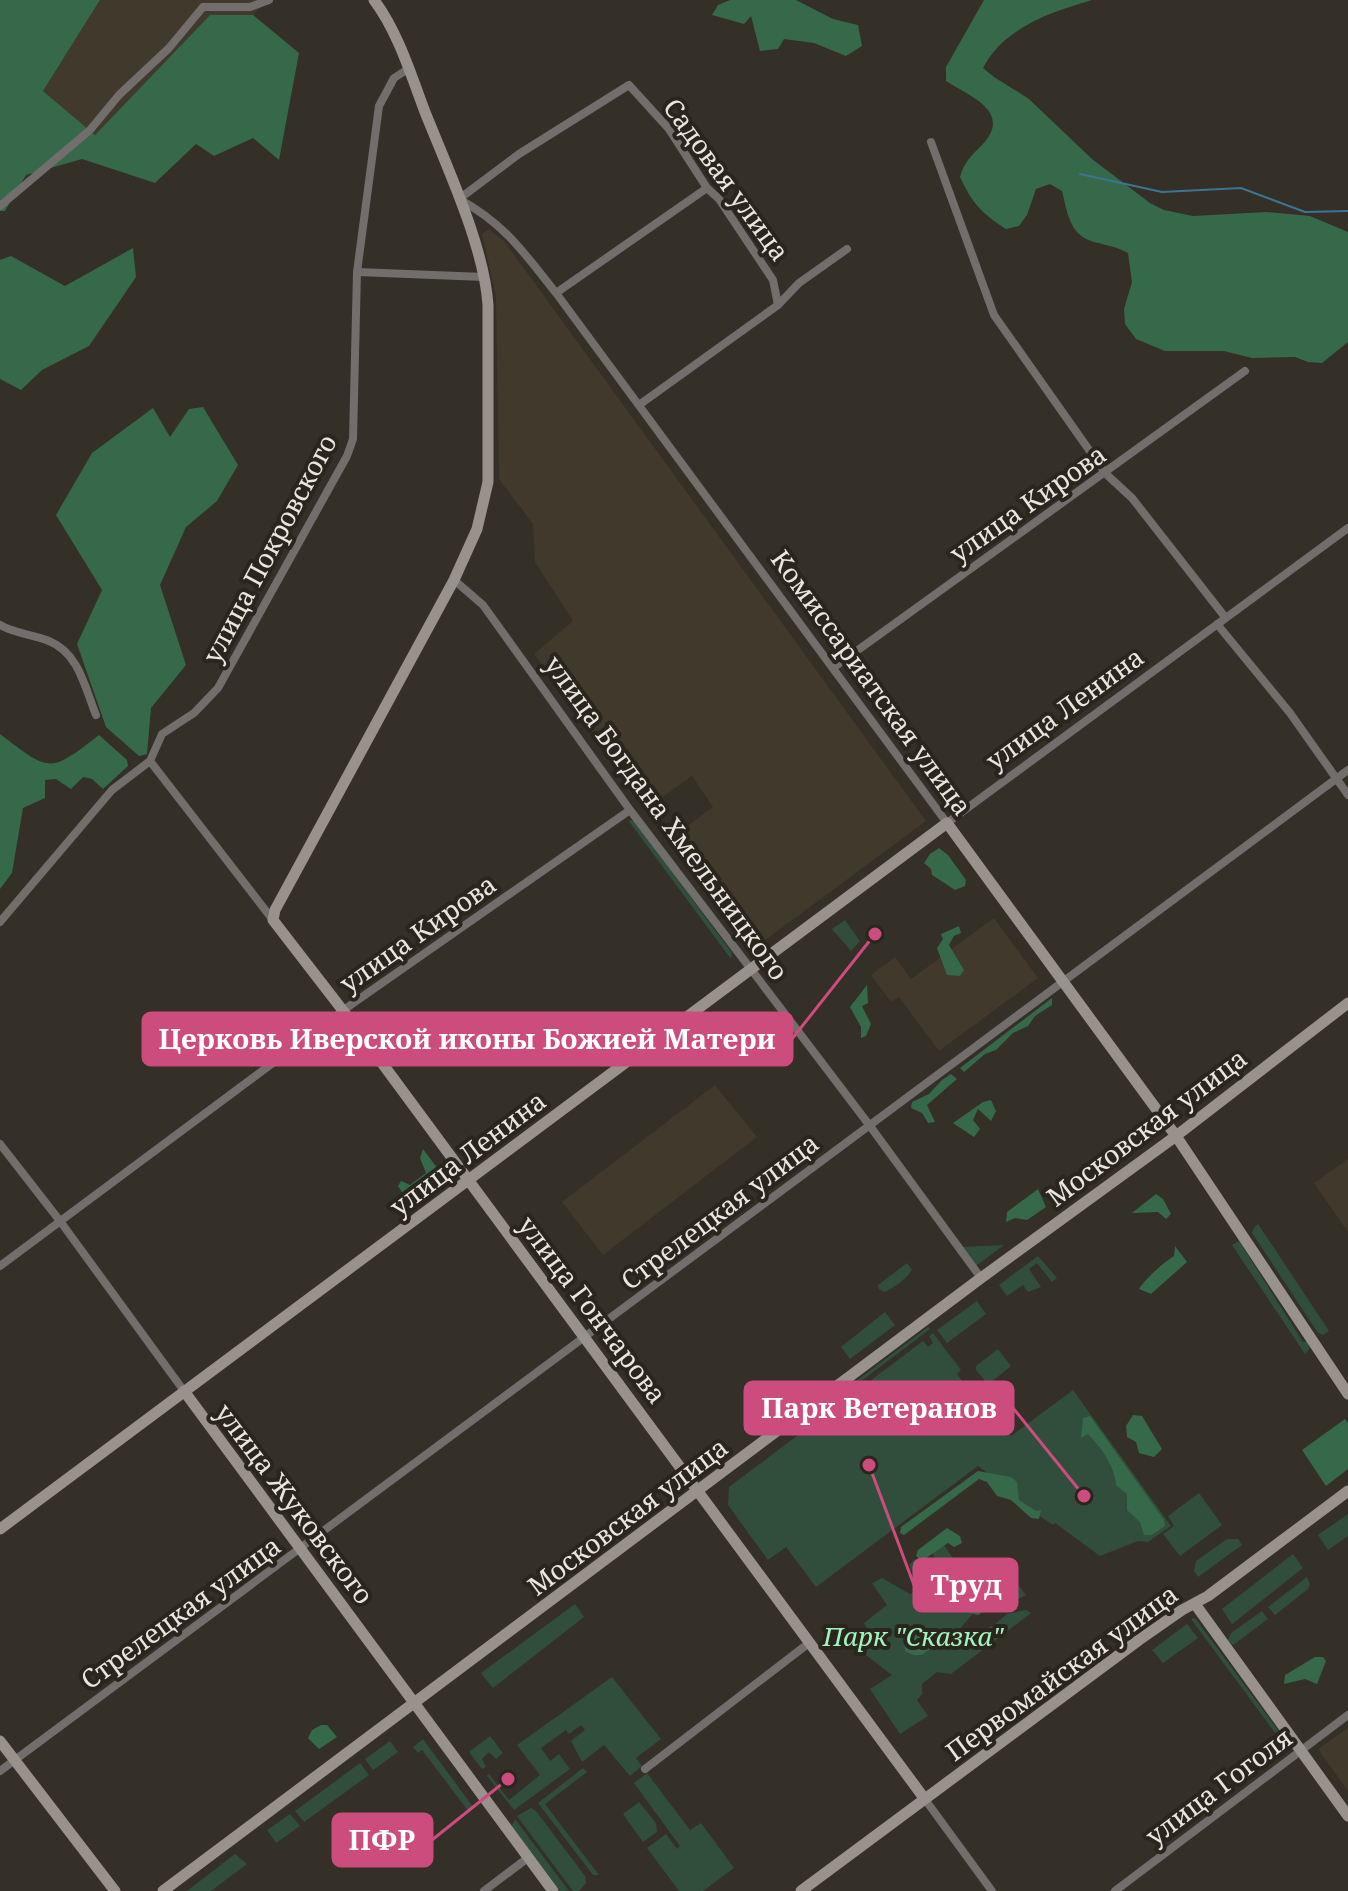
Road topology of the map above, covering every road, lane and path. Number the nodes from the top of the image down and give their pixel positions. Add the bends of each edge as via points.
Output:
1 (269, 0) edge
2 (374, 0) edge
3 (408, 69) junction
4 (931, 142) dead end
5 (707, 188) junction
6 (459, 199) junction
7 (0, 206) edge
8 (847, 249) dead end
9 (357, 272) junction
10 (484, 277) junction
11 (556, 293) junction
12 (778, 305) junction
13 (1245, 371) dead end
14 (639, 405) junction
15 (1106, 474) junction
16 (1348, 528) edge
17 (454, 580) junction
18 (1225, 617) junction
19 (1217, 624) junction
20 (0, 625) edge
21 (833, 668) junction
22 (96, 715) dead end
23 (150, 761) junction
24 (1348, 770) edge
25 (1336, 779) junction
26 (1348, 795) edge
27 (630, 810) junction
28 (947, 823) junction
29 (273, 920) junction
30 (0, 922) edge
31 (751, 970) junction
32 (1063, 983) junction
33 (1348, 1003) edge
34 (343, 1011) junction
35 (870, 1126) junction
36 (1176, 1136) junction
37 (0, 1144) edge
38 (469, 1182) junction
39 (60, 1221) junction
40 (0, 1266) edge
41 (981, 1278) junction
42 (585, 1337) junction
43 (184, 1391) junction
44 (1348, 1394) edge
45 (699, 1491) junction
46 (1348, 1491) edge
47 (0, 1529) edge
48 (300, 1550) junction
49 (1195, 1604) junction
50 (809, 1643) junction
51 (416, 1703) junction
52 (1348, 1715) edge
53 (0, 1741) edge
54 (1300, 1750) junction
55 (14, 1760) junction
56 (645, 1769) dead end
57 (0, 1771) edge
58 (924, 1798) junction
59 (1348, 1816) edge
60 (529, 1857) junction
61 (115, 1891) edge
62 (163, 1891) edge
63 (484, 1891) edge
64 (553, 1891) edge
65 (801, 1891) edge
66 (992, 1891) edge
67 (1115, 1891) edge

1 - 7 street via 250,7 203,7 90,130
2 - 3 street
3 - 6 street
3 - 9 street, улица Покровского via 394,78 379,106
4 - 15 street via 994,315
5 - 6 street, Садовая улица via 669,129 629,85
5 - 11 street
5 - 12 street, Садовая улица via 773,280
6 - 10 street
6 - 11 street, Комиссариатская улица via 507,232
8 - 12 street
9 - 10 street
9 - 23 street, улица Покровского via 353,439 347,456 218,688 194,713 162,734
10 - 17 street via 488,482 477,529
11 - 14 street, Комиссариатская улица
12 - 14 street
13 - 15 street, улица Кирова
14 - 21 street, Комиссариатская улица
15 - 18 street via 1132,498
15 - 21 street, улица Кирова
16 - 18 street, улица Ленина
17 - 27 street, улица Богдана Хмельницкого via 483,605
17 - 29 street
18 - 19 street, улица Ленина
19 - 25 street
19 - 28 street, улица Ленина
20 - 22 street via 66,651
21 - 28 street, Комиссариатская улица
23 - 29 street, улица Гончарова
23 - 30 street, улица Покровского via 112,790
24 - 25 street, Стрелецкая улица
25 - 26 street
25 - 32 street, Стрелецкая улица
27 - 31 street, улица Богдана Хмельницкого
27 - 34 street, улица Кирова
28 - 31 street, улица Ленина
28 - 32 street, Комиссариатская улица
29 - 34 street, улица Гончарова
31 - 35 street, улица Богдана Хмельницкого
31 - 38 street, улица Ленина
32 - 35 street, Стрелецкая улица
32 - 36 street, Комиссариатская улица
33 - 36 street, Московская улица
34 - 38 street, улица Гончарова
34 - 39 street, улица Кирова
35 - 41 street, улица Богдана Хмельницкого
35 - 42 street, Стрелецкая улица
36 - 41 street, Московская улица
36 - 44 street, Комиссариатская улица
37 - 39 street, улица Жуковского
38 - 42 street, улица Гончарова
38 - 43 street, улица Ленина
39 - 40 street, улица Кирова
39 - 43 street, улица Жуковского
41 - 45 street, Московская улица
42 - 45 street, улица Гончарова
42 - 48 street, Стрелецкая улица
43 - 47 street, улица Ленина
43 - 48 street, улица Жуковского
45 - 50 street, улица Гончарова
45 - 51 street, Московская улица
46 - 49 street, Первомайская улица
48 - 51 street, улица Жуковского
48 - 55 street, Стрелецкая улица
49 - 54 street
49 - 58 street, Первомайская улица
50 - 56 street
50 - 58 street, улица Гончарова
51 - 60 street, улица Жуковского
51 - 62 street, Московская улица
52 - 54 street, улица Гоголя
53 - 55 street
54 - 59 street
54 - 67 street, улица Гоголя
55 - 57 street, Стрелецкая улица
55 - 61 street
58 - 65 street, Первомайская улица
58 - 66 street, улица Гончарова
60 - 63 street
60 - 64 street, улица Жуковского

